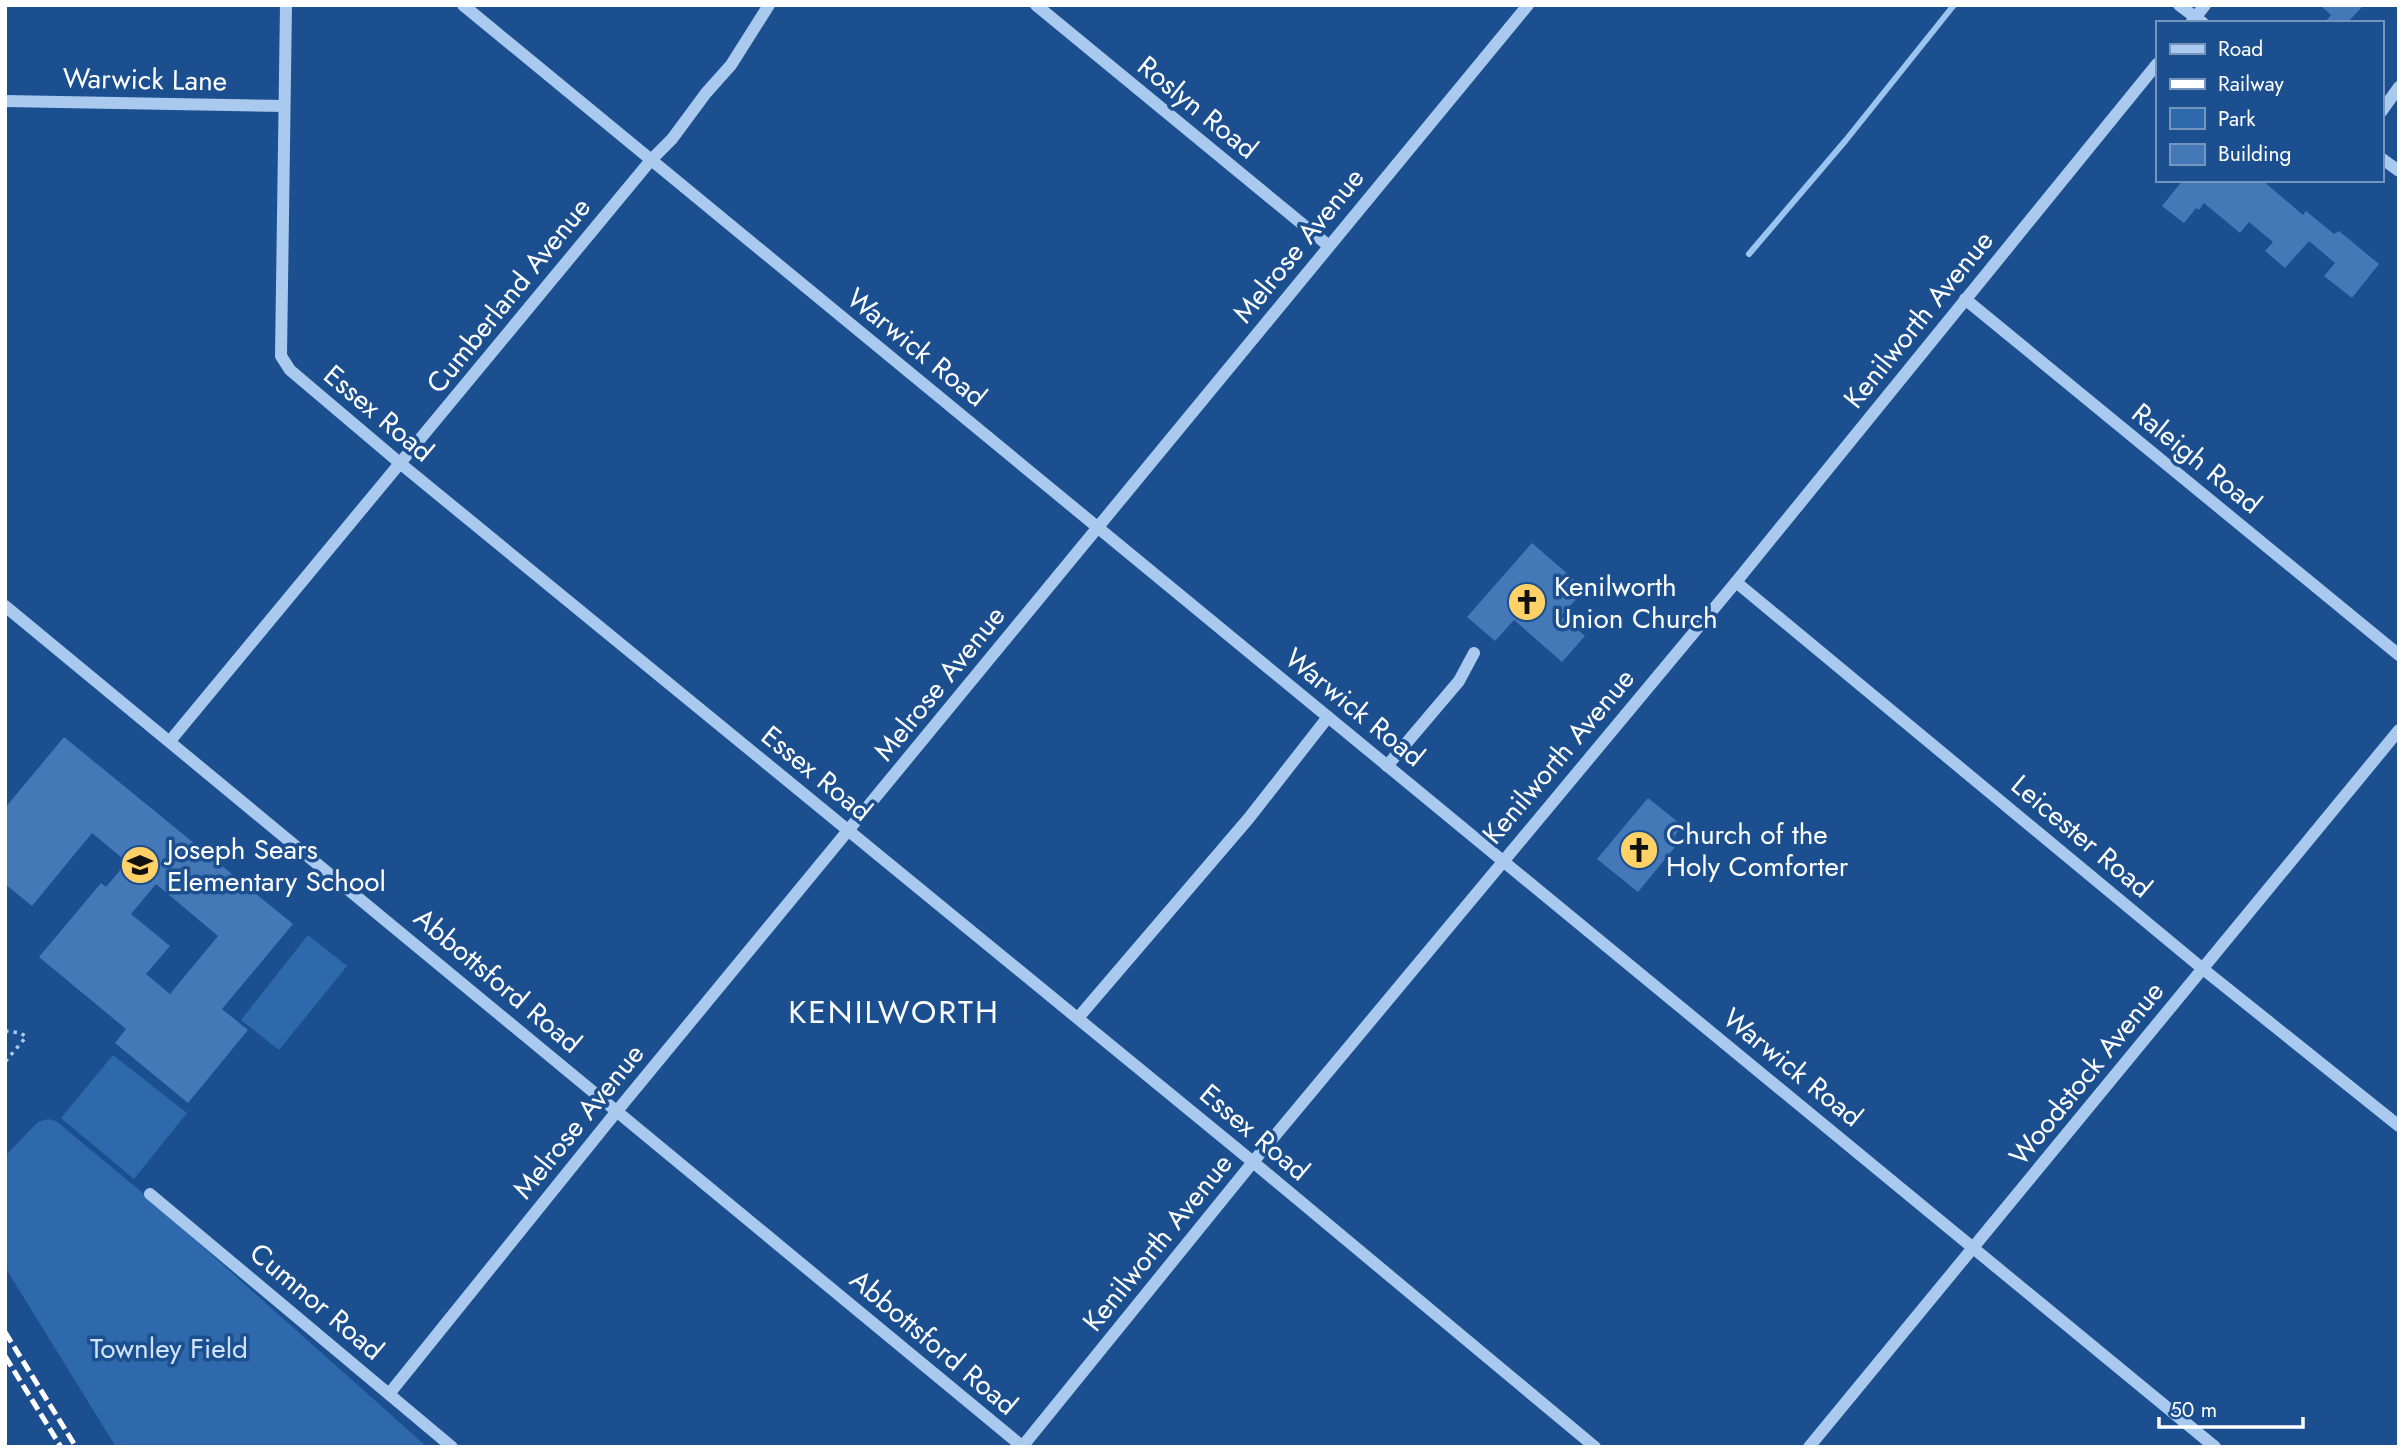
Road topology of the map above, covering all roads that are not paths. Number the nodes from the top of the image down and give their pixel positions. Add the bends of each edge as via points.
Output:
1 (286, 5) edge
2 (463, 5) edge
3 (769, 5) edge
4 (1036, 5) edge
5 (1528, 5) edge
6 (2179, 5) edge
7 (2205, 5) edge
8 (2196, 21) edge
9 (2156, 65) edge
10 (2399, 87) edge
11 (5, 101) edge
12 (284, 106) junction
13 (2383, 109) edge
14 (2383, 159) edge
15 (651, 160) junction
16 (2399, 171) edge
17 (1329, 246) junction
18 (1965, 299) junction
19 (401, 464) junction
20 (1098, 528) junction
21 (1736, 582) junction
22 (5, 606) edge
23 (1474, 653) dead end
24 (2399, 655) edge
25 (1328, 717) junction
26 (2399, 730) edge
27 (170, 741) junction
28 (1387, 765) junction
29 (849, 831) junction
30 (1502, 860) junction
31 (2203, 969) junction
32 (1077, 1018) junction
33 (617, 1111) junction
34 (2399, 1126) edge
35 (1253, 1162) junction
36 (150, 1194) dead end
37 (1974, 1248) junction
38 (389, 1394) junction
39 (452, 1447) edge
40 (1023, 1447) edge
41 (1595, 1447) edge
42 (1809, 1447) edge
43 (2216, 1447) edge

1 - 12 street, Essex Road
2 - 15 street, Warwick Road
3 - 15 street, Cumberland Avenue via 731,65
4 - 17 street, Roslyn Road
5 - 17 street, Melrose Avenue
6 - 8 street
7 - 8 street
9 - 18 street, Kenilworth Avenue
10 - 13 street
11 - 12 street, Warwick Lane
12 - 19 street, Essex Road via 281,355 290,370
14 - 16 street
15 - 19 street, Cumberland Avenue
15 - 20 street, Warwick Road
17 - 20 street, Melrose Avenue
18 - 21 street, Kenilworth Avenue
18 - 24 street, Raleigh Road
19 - 27 street, Cumberland Avenue
19 - 29 street, Essex Road
20 - 25 street, Warwick Road
20 - 29 street, Melrose Avenue
21 - 30 street, Kenilworth Avenue
21 - 31 street, Leicester Road
22 - 27 street, Abbottsford Road
23 - 28 street via 1460,681
25 - 28 street, Warwick Road
25 - 32 street via 1249,818
26 - 31 street, Woodstock Avenue
27 - 33 street, Abbottsford Road
28 - 30 street, Warwick Road
29 - 32 street, Essex Road
29 - 33 street, Melrose Avenue
30 - 35 street, Kenilworth Avenue
30 - 37 street, Warwick Road
31 - 34 street, Leicester Road
31 - 37 street, Woodstock Avenue
32 - 35 street, Essex Road
33 - 38 street, Melrose Avenue
33 - 40 street, Abbottsford Road
35 - 40 street, Kenilworth Avenue
35 - 41 street, Essex Road
36 - 38 street, Cumnor Road
37 - 42 street, Woodstock Avenue
37 - 43 street, Warwick Road
38 - 39 street, Cumnor Road

